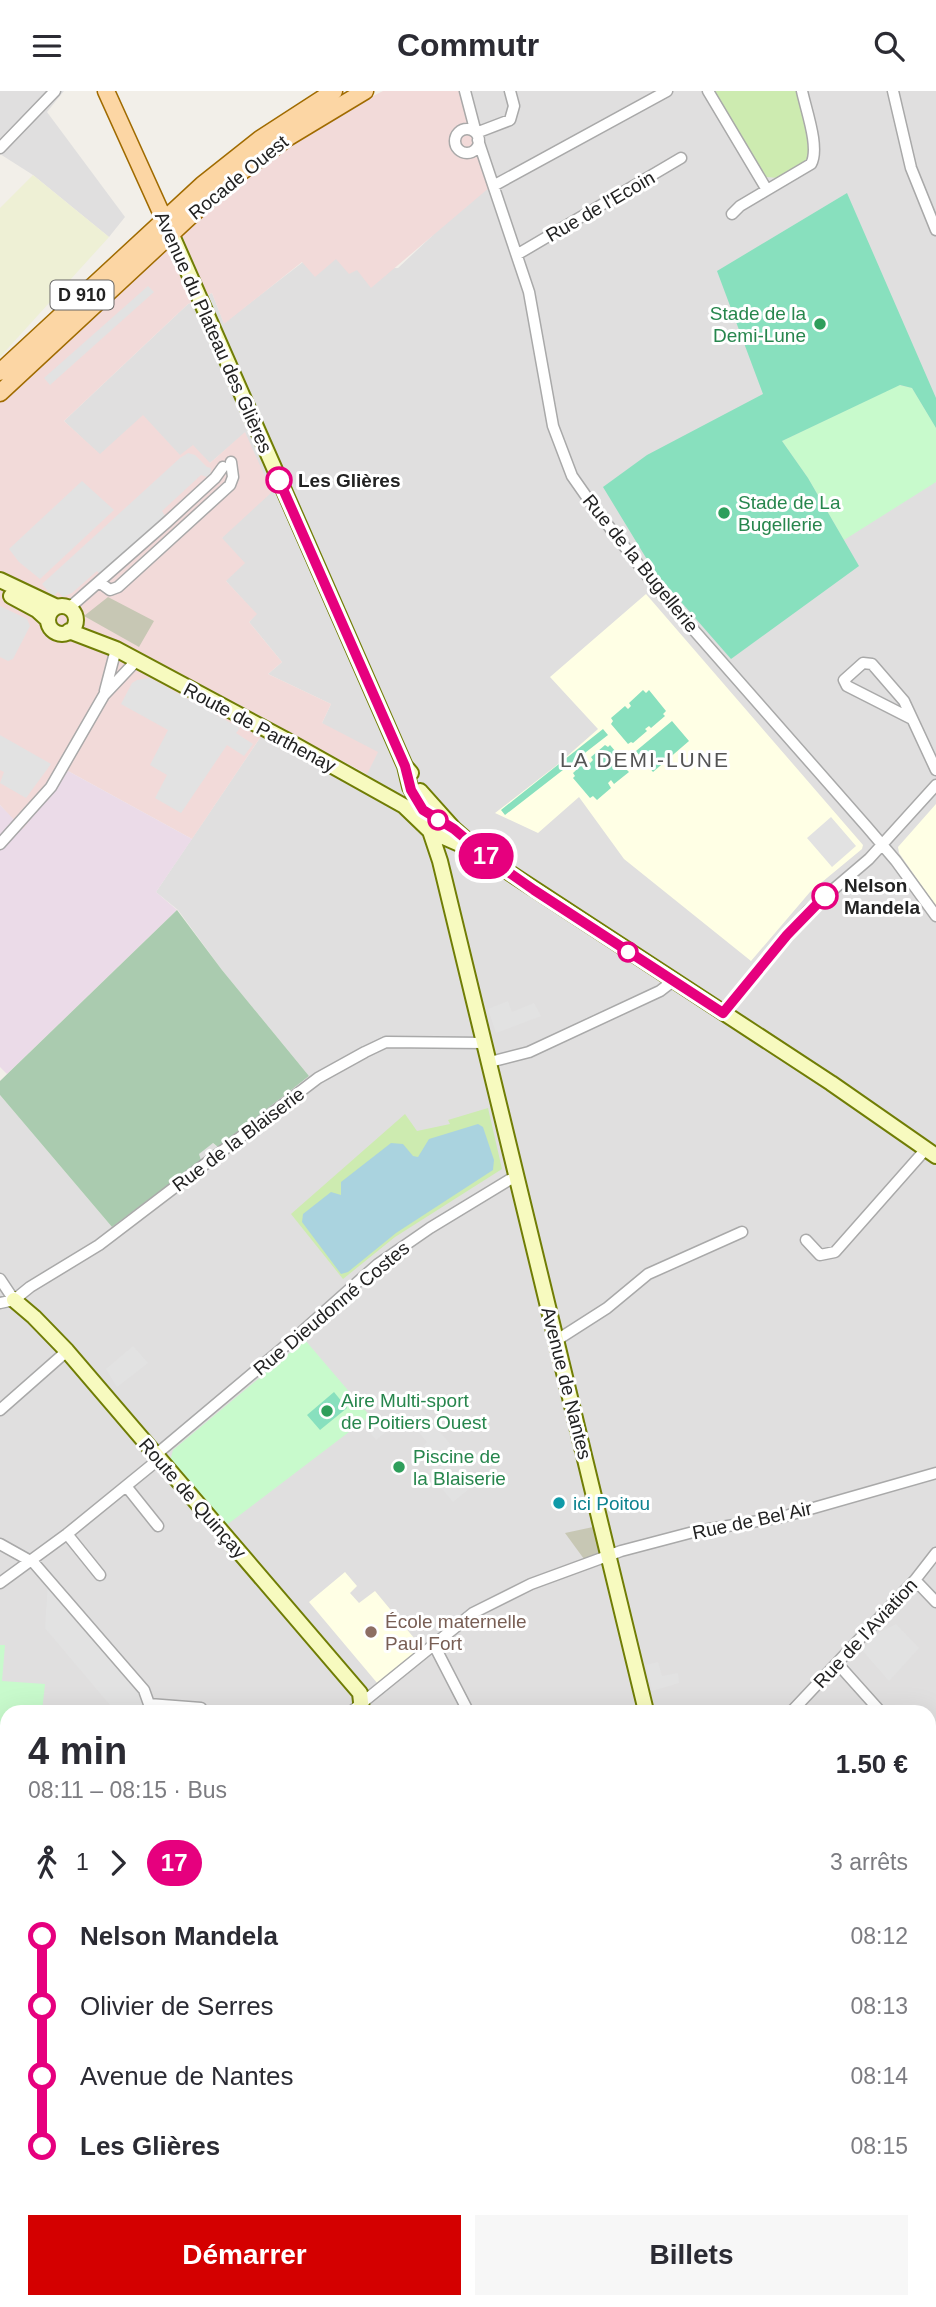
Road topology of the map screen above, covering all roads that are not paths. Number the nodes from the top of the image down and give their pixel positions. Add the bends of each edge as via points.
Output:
1 (55, 91) edge
2 (106, 91) edge
3 (334, 91) edge
4 (365, 91) edge
5 (465, 91) edge
6 (510, 91) edge
7 (667, 91) edge
8 (708, 91) edge
9 (802, 91) edge
10 (893, 91) edge
11 (474, 134) junction
12 (0, 148) edge
13 (470, 152) junction
14 (681, 158) dead end
15 (487, 166) junction
16 (495, 184) junction
17 (767, 190) junction
18 (931, 211) edge
19 (732, 214) dead end
20 (168, 226) junction
21 (936, 230) edge
22 (518, 254) junction
23 (0, 372) edge
24 (0, 393) edge
25 (0, 580) edge
26 (99, 582) junction
27 (0, 590) edge
28 (68, 616) junction
29 (48, 620) junction
30 (116, 649) junction
31 (137, 660) junction
32 (104, 695) junction
33 (912, 719) junction
34 (405, 766) junction
35 (936, 770) edge
36 (936, 785) edge
37 (420, 791) junction
38 (404, 806) junction
39 (423, 810) junction
40 (454, 829) junction
41 (430, 831) junction
42 (0, 844) edge
43 (882, 845) junction
44 (487, 857) junction
45 (936, 916) edge
46 (673, 981) junction
47 (723, 1013) junction
48 (485, 1043) junction
49 (490, 1062) junction
50 (931, 1153) edge
51 (518, 1177) junction
52 (742, 1232) dead end
53 (806, 1240) dead end
54 (0, 1279) edge
55 (7, 1302) edge
56 (557, 1341) junction
57 (67, 1351) junction
58 (0, 1410) edge
59 (159, 1457) junction
60 (936, 1473) edge
61 (126, 1486) junction
62 (158, 1526) dead end
63 (67, 1534) junction
64 (0, 1544) edge
65 (936, 1553) edge
66 (609, 1557) junction
67 (31, 1560) junction
68 (100, 1575) dead end
69 (915, 1580) junction
70 (0, 1583) edge
71 (936, 1602) edge
72 (434, 1645) junction
73 (838, 1663) junction
74 (149, 1705) edge
75 (359, 1705) edge
76 (364, 1705) edge
77 (465, 1705) edge
78 (645, 1705) edge
79 (798, 1705) edge
80 (875, 1705) edge

1 - 12 street
2 - 20 main road, Avenue du Plateau des Glières
3 - 20 main road, D 910 via 251,145
4 - 20 main road, Rocade Ouest / D 910 via 268,151
5 - 11 street, Rue de la Bugellerie
6 - 11 street via 514,113 510,120
7 - 16 street
8 - 17 street
9 - 17 street via 814,158
10 - 18 street via 911,169
11 - 13 street via 476,148
11 - 13 street via 458,133 455,143
11 - 15 street, Rue de la Bugellerie
13 - 15 street
14 - 22 street, Rue de l'Ecoin
15 - 16 street, Rue de la Bugellerie
16 - 22 street, Rue de la Bugellerie
17 - 19 street
18 - 21 street
20 - 23 main road, D 910
20 - 24 main road, Rocade Ouest / D 910
20 - 34 main road, Avenue du Plateau des Glières
22 - 43 street, Rue de la Bugellerie via 553,426 572,476 656,587
25 - 28 main road, Route de Parthenay
26 - 26 street via 215,478 227,464 233,477 230,485 118,587 110,590
26 - 28 street
27 - 29 main road
28 - 29 main road via 51,611
28 - 29 main road via 60,633
28 - 30 main road, Route de Parthenay
30 - 31 main road, Route de Parthenay
30 - 32 street
31 - 32 street
31 - 38 main road, Route de Parthenay
32 - 42 street via 51,787
33 - 33 street via 898,692 870,662 844,680 847,686
33 - 35 street
34 - 37 main road, Avenue du Plateau des Glières
34 - 39 main road, Avenue du Plateau des Glières via 411,790
36 - 43 street
37 - 39 main road, Avenue du Plateau des Glières
37 - 40 main road
38 - 39 main road, Route de Parthenay
38 - 41 main road, Route de Parthenay
39 - 40 main road
39 - 41 main road, Avenue de Nantes
40 - 44 main road
41 - 44 main road
41 - 48 main road, Avenue de Nantes
43 - 45 street, Rue de la Bugellerie
43 - 47 street via 808,912
44 - 46 main road
46 - 47 main road
46 - 49 street via 529,1052
47 - 50 main road
48 - 49 main road, Avenue de Nantes
48 - 55 street, Rue de la Blaiserie via 386,1042 318,1078 99,1245
49 - 51 main road, Avenue de Nantes
50 - 53 street via 835,1252 820,1255
51 - 56 main road, Avenue de Nantes
51 - 59 street, Rue Dieudonné Costes via 430,1228 378,1265 159,1452
52 - 56 street via 648,1274
54 - 55 street
55 - 57 main road, Route de Quinçay via 34,1317
56 - 66 main road, Avenue de Nantes
57 - 58 street
57 - 59 main road, Route de Quinçay
59 - 61 street, Rue Dieudonné Costes
59 - 75 main road, Route de Quinçay via 359,1693
60 - 66 street, Rue de Bel Air via 782,1517 697,1531
61 - 62 street
61 - 63 street, Rue Dieudonné Costes
63 - 67 street, Rue Dieudonné Costes
63 - 68 street
64 - 67 street
65 - 69 street, Rue de l'Aviation
66 - 72 street, Rue de Bel Air via 531,1584 473,1613
66 - 78 main road, Avenue de Nantes
67 - 70 street, Rue Dieudonné Costes
67 - 74 street via 144,1690
69 - 71 street
69 - 73 street, Rue de l'Aviation
72 - 76 street, Rue de Bel Air
72 - 77 street
73 - 79 street, Rue de l'Aviation
73 - 80 street

